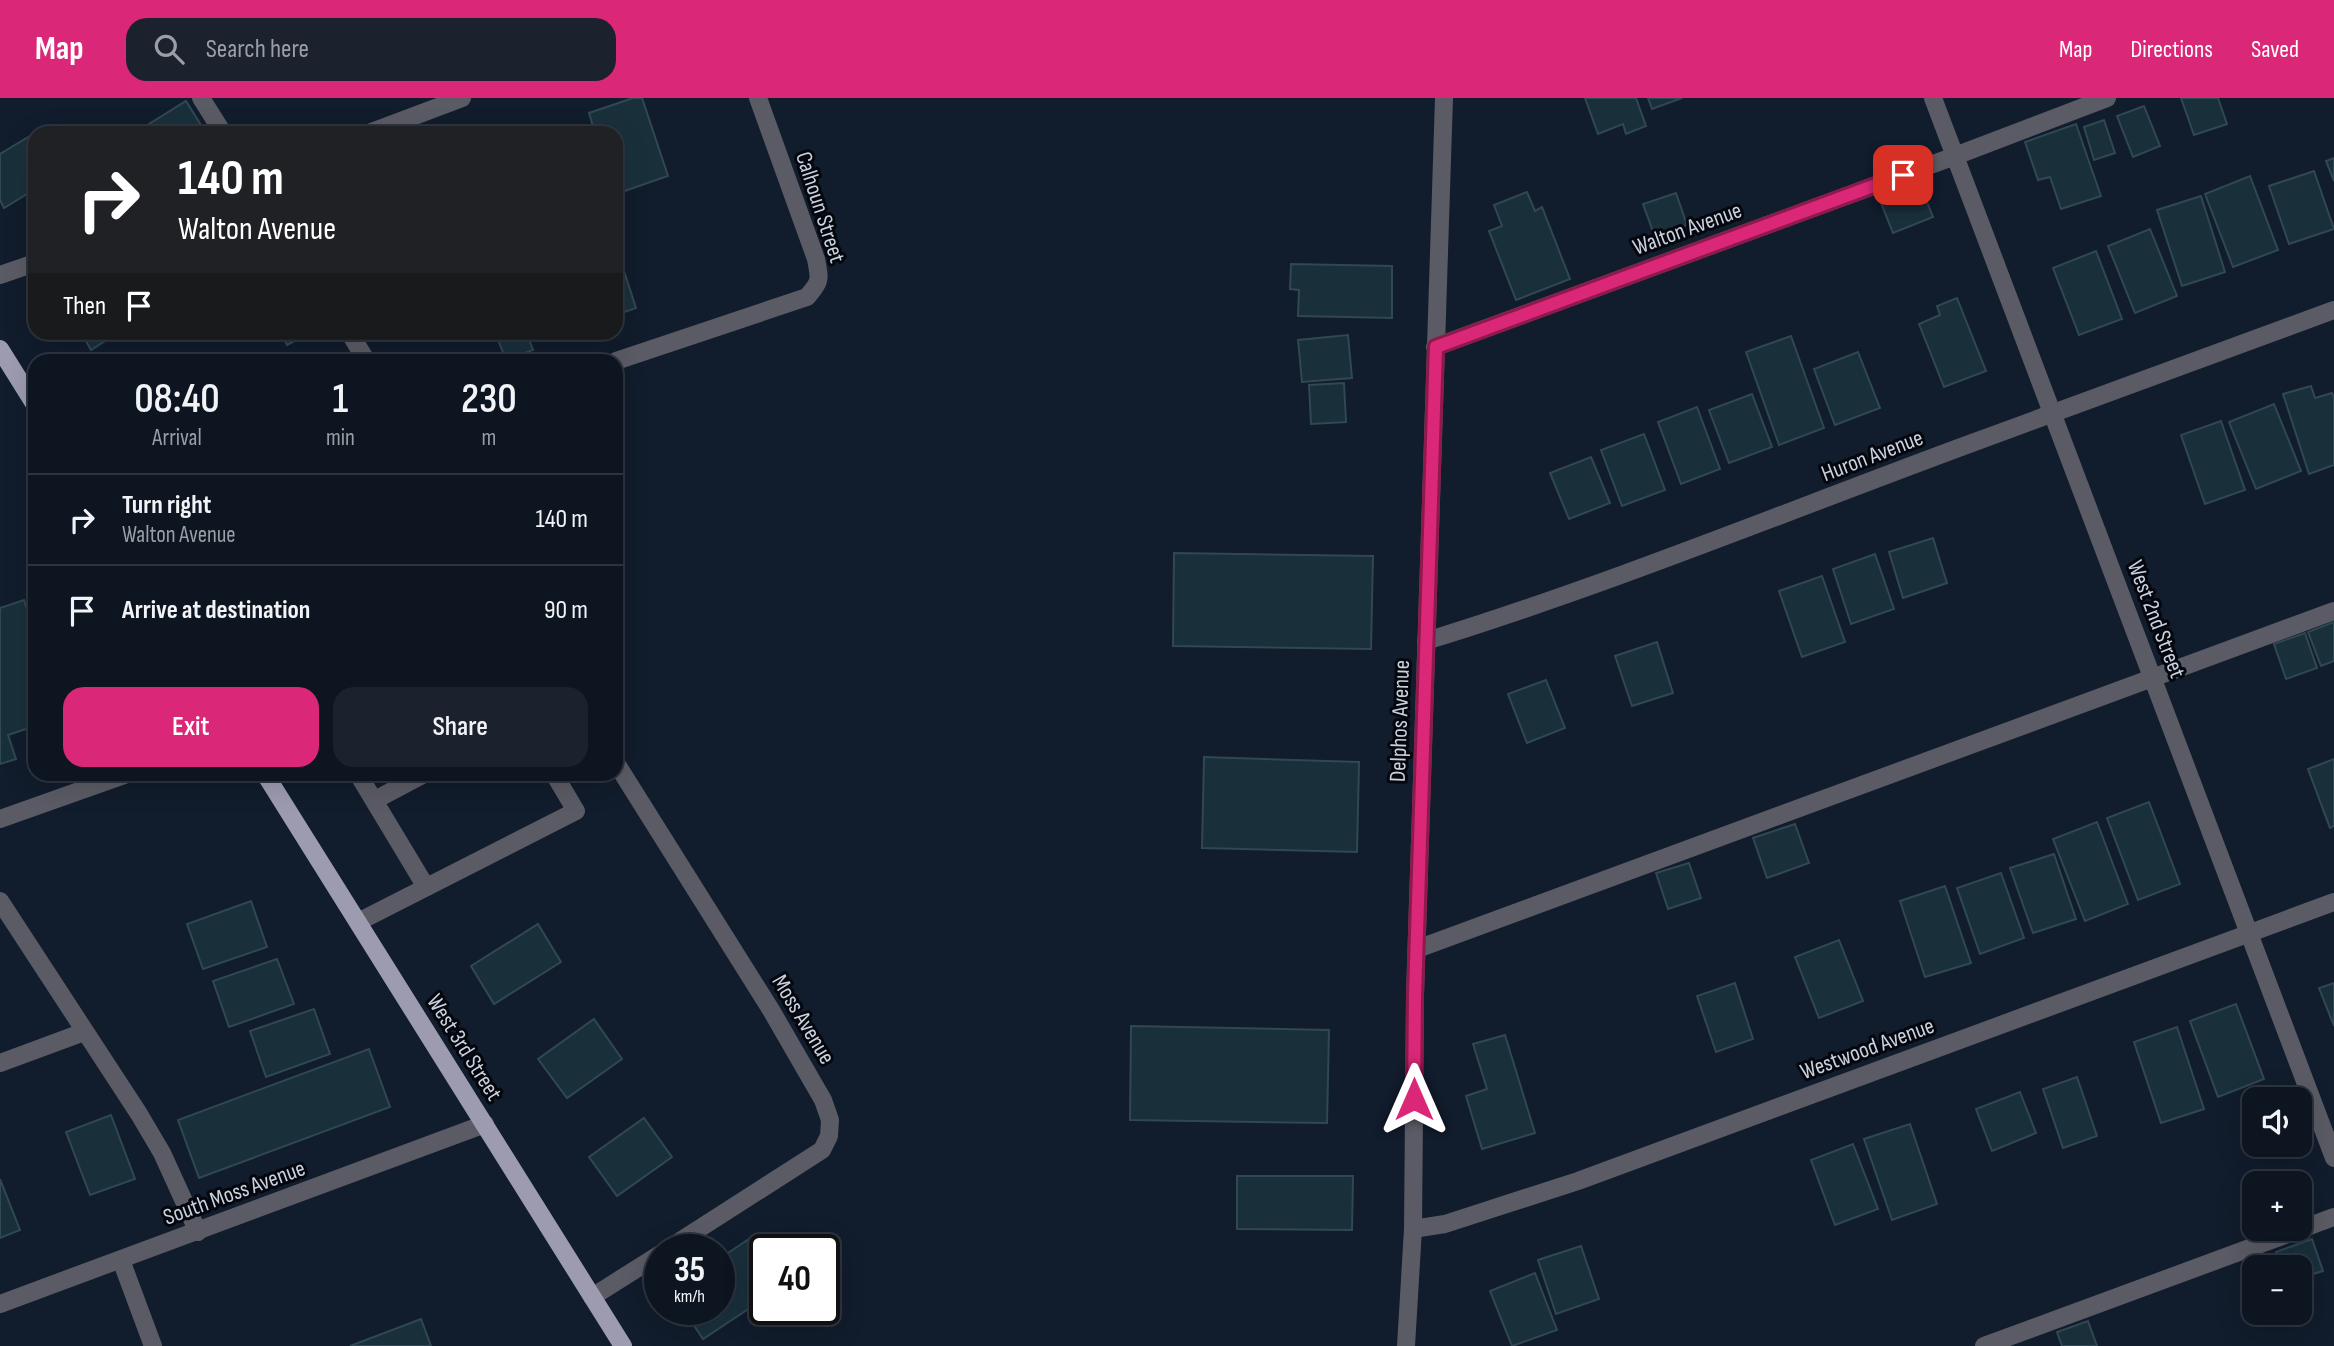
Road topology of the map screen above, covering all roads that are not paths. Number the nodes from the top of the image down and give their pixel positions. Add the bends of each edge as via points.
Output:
1 (201, 98) edge
2 (462, 98) edge
3 (758, 98) edge
4 (1444, 98) edge
5 (1933, 98) edge
6 (2107, 98) edge
7 (219, 126) edge
8 (388, 126) edge
9 (1955, 156) junction
10 (28, 265) edge
11 (0, 275) edge
12 (2334, 310) edge
13 (1436, 347) junction
14 (0, 349) edge
15 (623, 359) edge
16 (28, 394) edge
17 (2052, 415) junction
18 (2334, 611) edge
19 (1426, 641) junction
20 (2154, 678) junction
21 (623, 774) edge
22 (107, 781) edge
23 (269, 781) edge
24 (362, 781) edge
25 (411, 781) edge
26 (558, 781) edge
27 (374, 800) junction
28 (0, 819) edge
29 (426, 887) junction
30 (0, 901) edge
31 (2334, 902) edge
32 (358, 922) junction
33 (2250, 934) junction
34 (1417, 949) junction
35 (84, 1032) junction
36 (0, 1063) edge
37 (485, 1124) junction
38 (2334, 1158) edge
39 (2334, 1217) edge
40 (1413, 1229) junction
41 (198, 1232) junction
42 (691, 1234) edge
43 (121, 1260) junction
44 (644, 1264) edge
45 (592, 1297) junction
46 (0, 1304) edge
47 (153, 1346) edge
48 (623, 1346) edge
49 (1405, 1346) edge
50 (1984, 1346) edge

1 - 7 street
2 - 8 street
3 - 15 street, Calhoun Street via 816,259 818,285 807,297
4 - 13 street, Delphos Avenue
5 - 9 street, West 2nd Street
6 - 9 street, Walton Avenue
9 - 13 street, Walton Avenue
9 - 17 street, West 2nd Street
10 - 11 street
12 - 17 street, Huron Avenue
13 - 19 street, Delphos Avenue
14 - 16 main road
17 - 19 street, Huron Avenue via 1739,533
17 - 20 street, West 2nd Street
18 - 20 street
19 - 34 street, Delphos Avenue
20 - 33 street, West 2nd Street
20 - 34 street
21 - 42 street, Moss Avenue via 771,1010 831,1120 822,1150
22 - 28 street
23 - 32 main road, West 3rd Street
24 - 27 street
25 - 27 street
26 - 29 street via 576,811
27 - 29 street
29 - 32 street
30 - 35 street
31 - 33 street, Westwood Avenue
32 - 37 main road, West 3rd Street
33 - 38 street, West 2nd Street
33 - 40 street, Westwood Avenue via 1578,1181 1445,1224
34 - 40 street, Delphos Avenue
35 - 36 street
35 - 41 street via 162,1153
37 - 41 street, South Moss Avenue
37 - 45 main road, West 3rd Street
39 - 50 street
40 - 49 street, Delphos Avenue
41 - 43 street, South Moss Avenue
43 - 46 street, South Moss Avenue
43 - 47 street
44 - 45 street
45 - 48 main road, West 3rd Street

